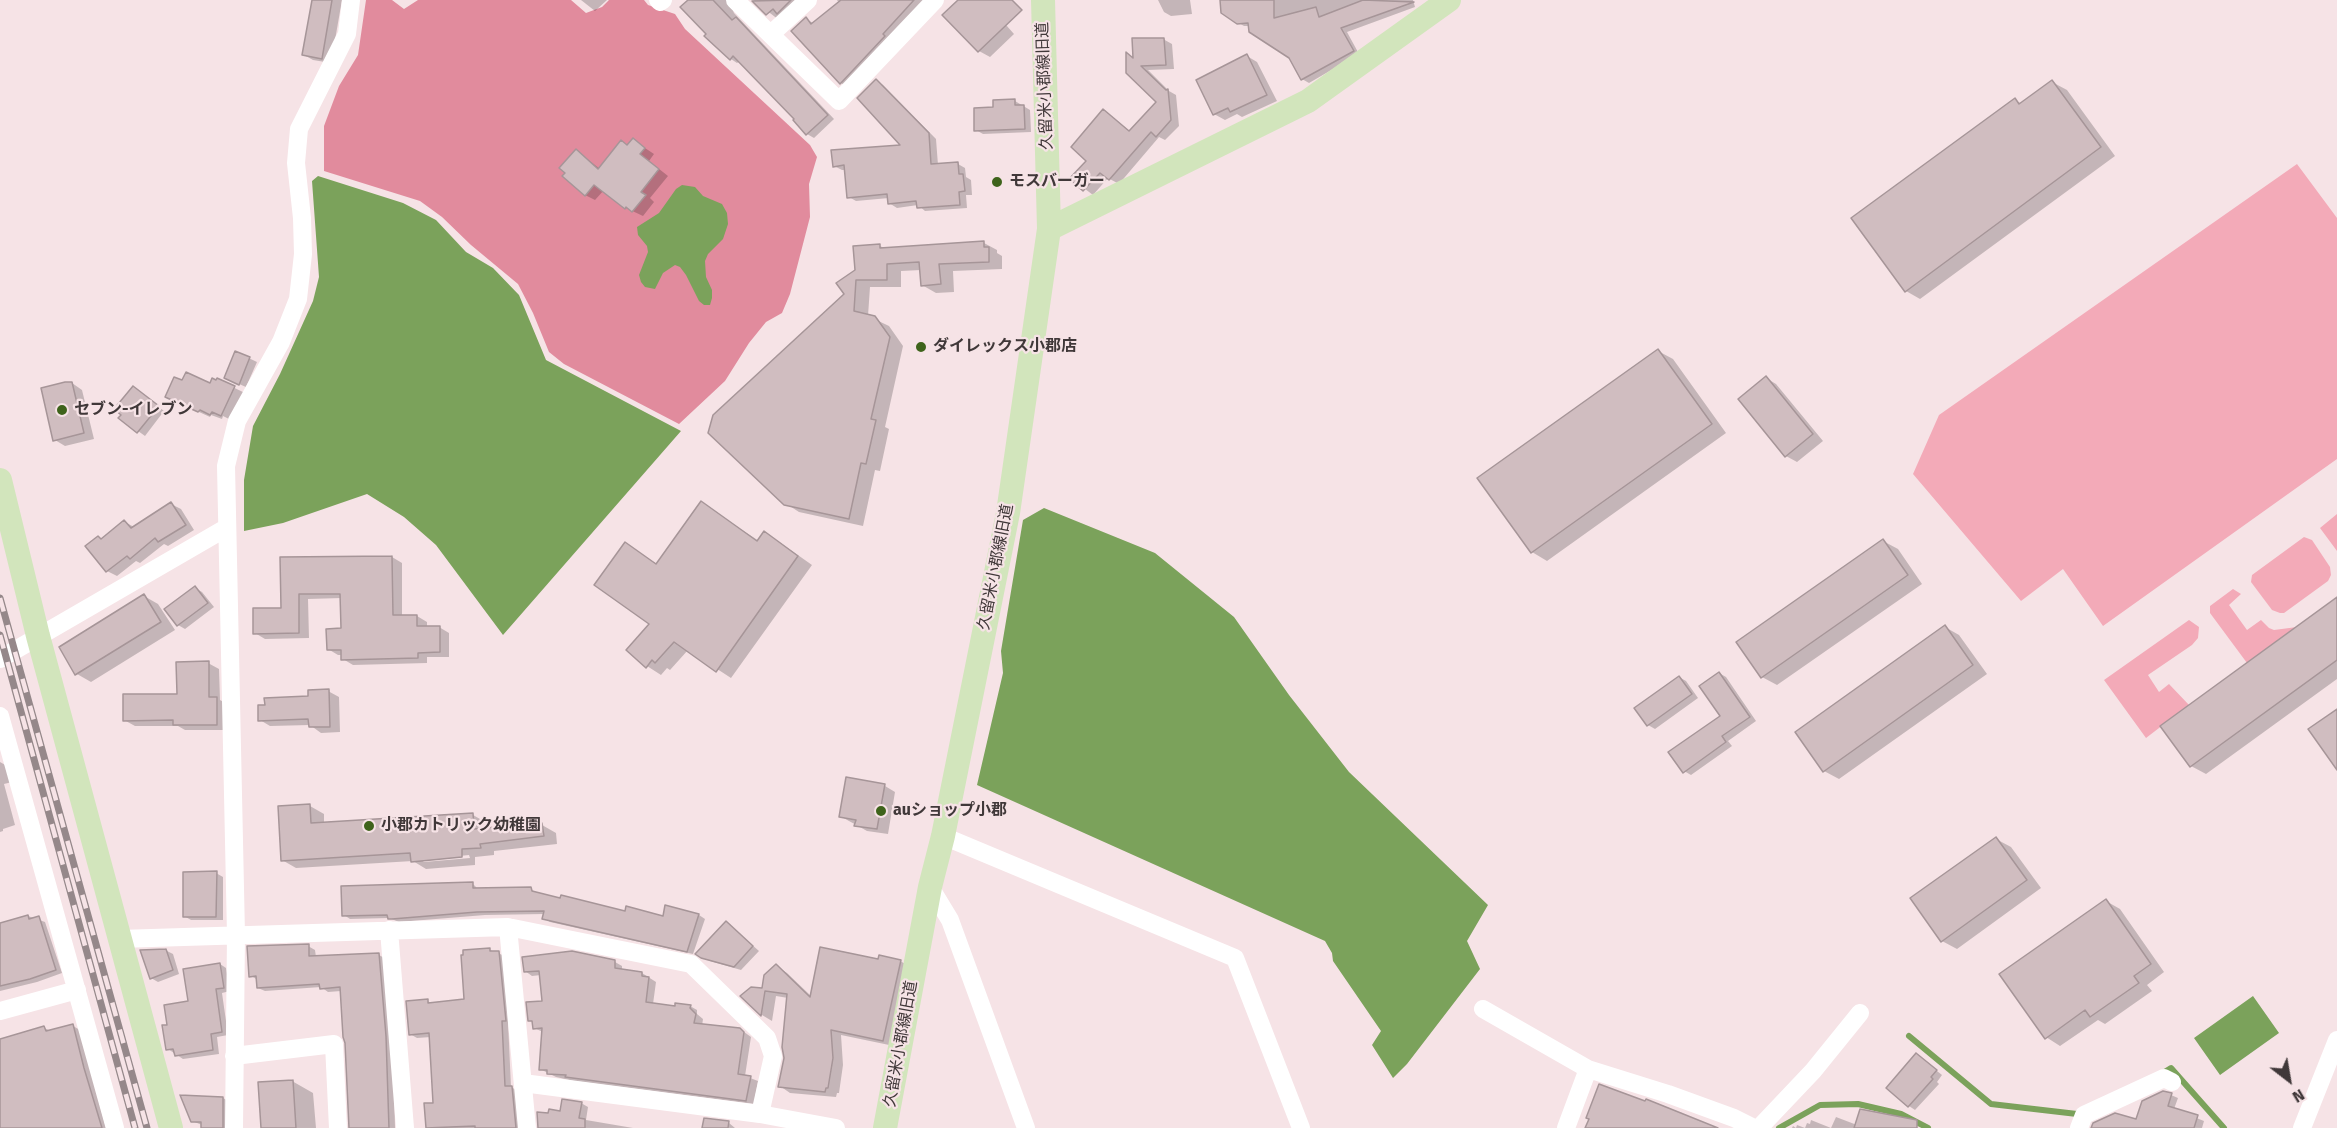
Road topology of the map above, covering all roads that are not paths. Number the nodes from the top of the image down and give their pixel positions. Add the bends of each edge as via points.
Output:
1 (351, 0) edge
2 (658, 0) edge
3 (663, 0) edge
4 (735, 0) edge
5 (808, 0) edge
6 (936, 0) edge
7 (1043, 0) edge
8 (1436, 4) edge
9 (771, 34) junction
10 (1049, 228) junction
11 (0, 480) edge
12 (226, 528) junction
13 (38, 636) junction
14 (0, 659) edge
15 (0, 717) edge
16 (943, 836) junction
17 (930, 887) junction
18 (508, 927) junction
19 (389, 930) junction
20 (236, 935) junction
21 (119, 939) junction
22 (77, 990) junction
23 (1483, 1009) dead end
24 (0, 1011) edge
25 (1860, 1013) dead end
26 (2337, 1040) edge
27 (234, 1056) junction
28 (1588, 1069) junction
29 (2172, 1082) dead end
30 (523, 1083) junction
31 (760, 1114) junction
32 (116, 1128) edge
33 (171, 1128) edge
34 (234, 1128) edge
35 (338, 1128) edge
36 (405, 1128) edge
37 (527, 1128) edge
38 (836, 1128) edge
39 (885, 1128) edge
40 (1026, 1128) edge
41 (1301, 1128) edge
42 (1566, 1128) edge
43 (1754, 1128) edge
44 (1759, 1128) edge
45 (2079, 1128) edge
46 (2302, 1128) edge

1 - 12 street via 347,34 299,129 296,163 303,254 298,299 237,422 226,465
2 - 3 street
4 - 9 street
5 - 9 street
6 - 9 street via 839,101
7 - 10 street, 久留米小郡線旧道
8 - 10 street via 1308,101
10 - 16 street, 久留米小郡線旧道 via 1008,513
11 - 13 street
12 - 13 street
12 - 20 street
13 - 14 street
13 - 21 street
15 - 22 street
16 - 17 street, 久留米小郡線旧道
16 - 41 street via 1235,958
17 - 39 street, 久留米小郡線旧道
17 - 40 street via 950,920
18 - 19 street
18 - 30 street
18 - 31 street via 691,964 767,1038 773,1056
19 - 20 street
19 - 36 street
20 - 21 street
20 - 27 street
21 - 33 street
22 - 24 street
22 - 32 street
23 - 28 street
25 - 44 street
26 - 46 street
27 - 34 street
27 - 35 street via 334,1044
28 - 42 street
28 - 43 street via 1690,1102
29 - 45 street via 2164,1078 2084,1115
30 - 31 street
30 - 37 street
31 - 38 street

